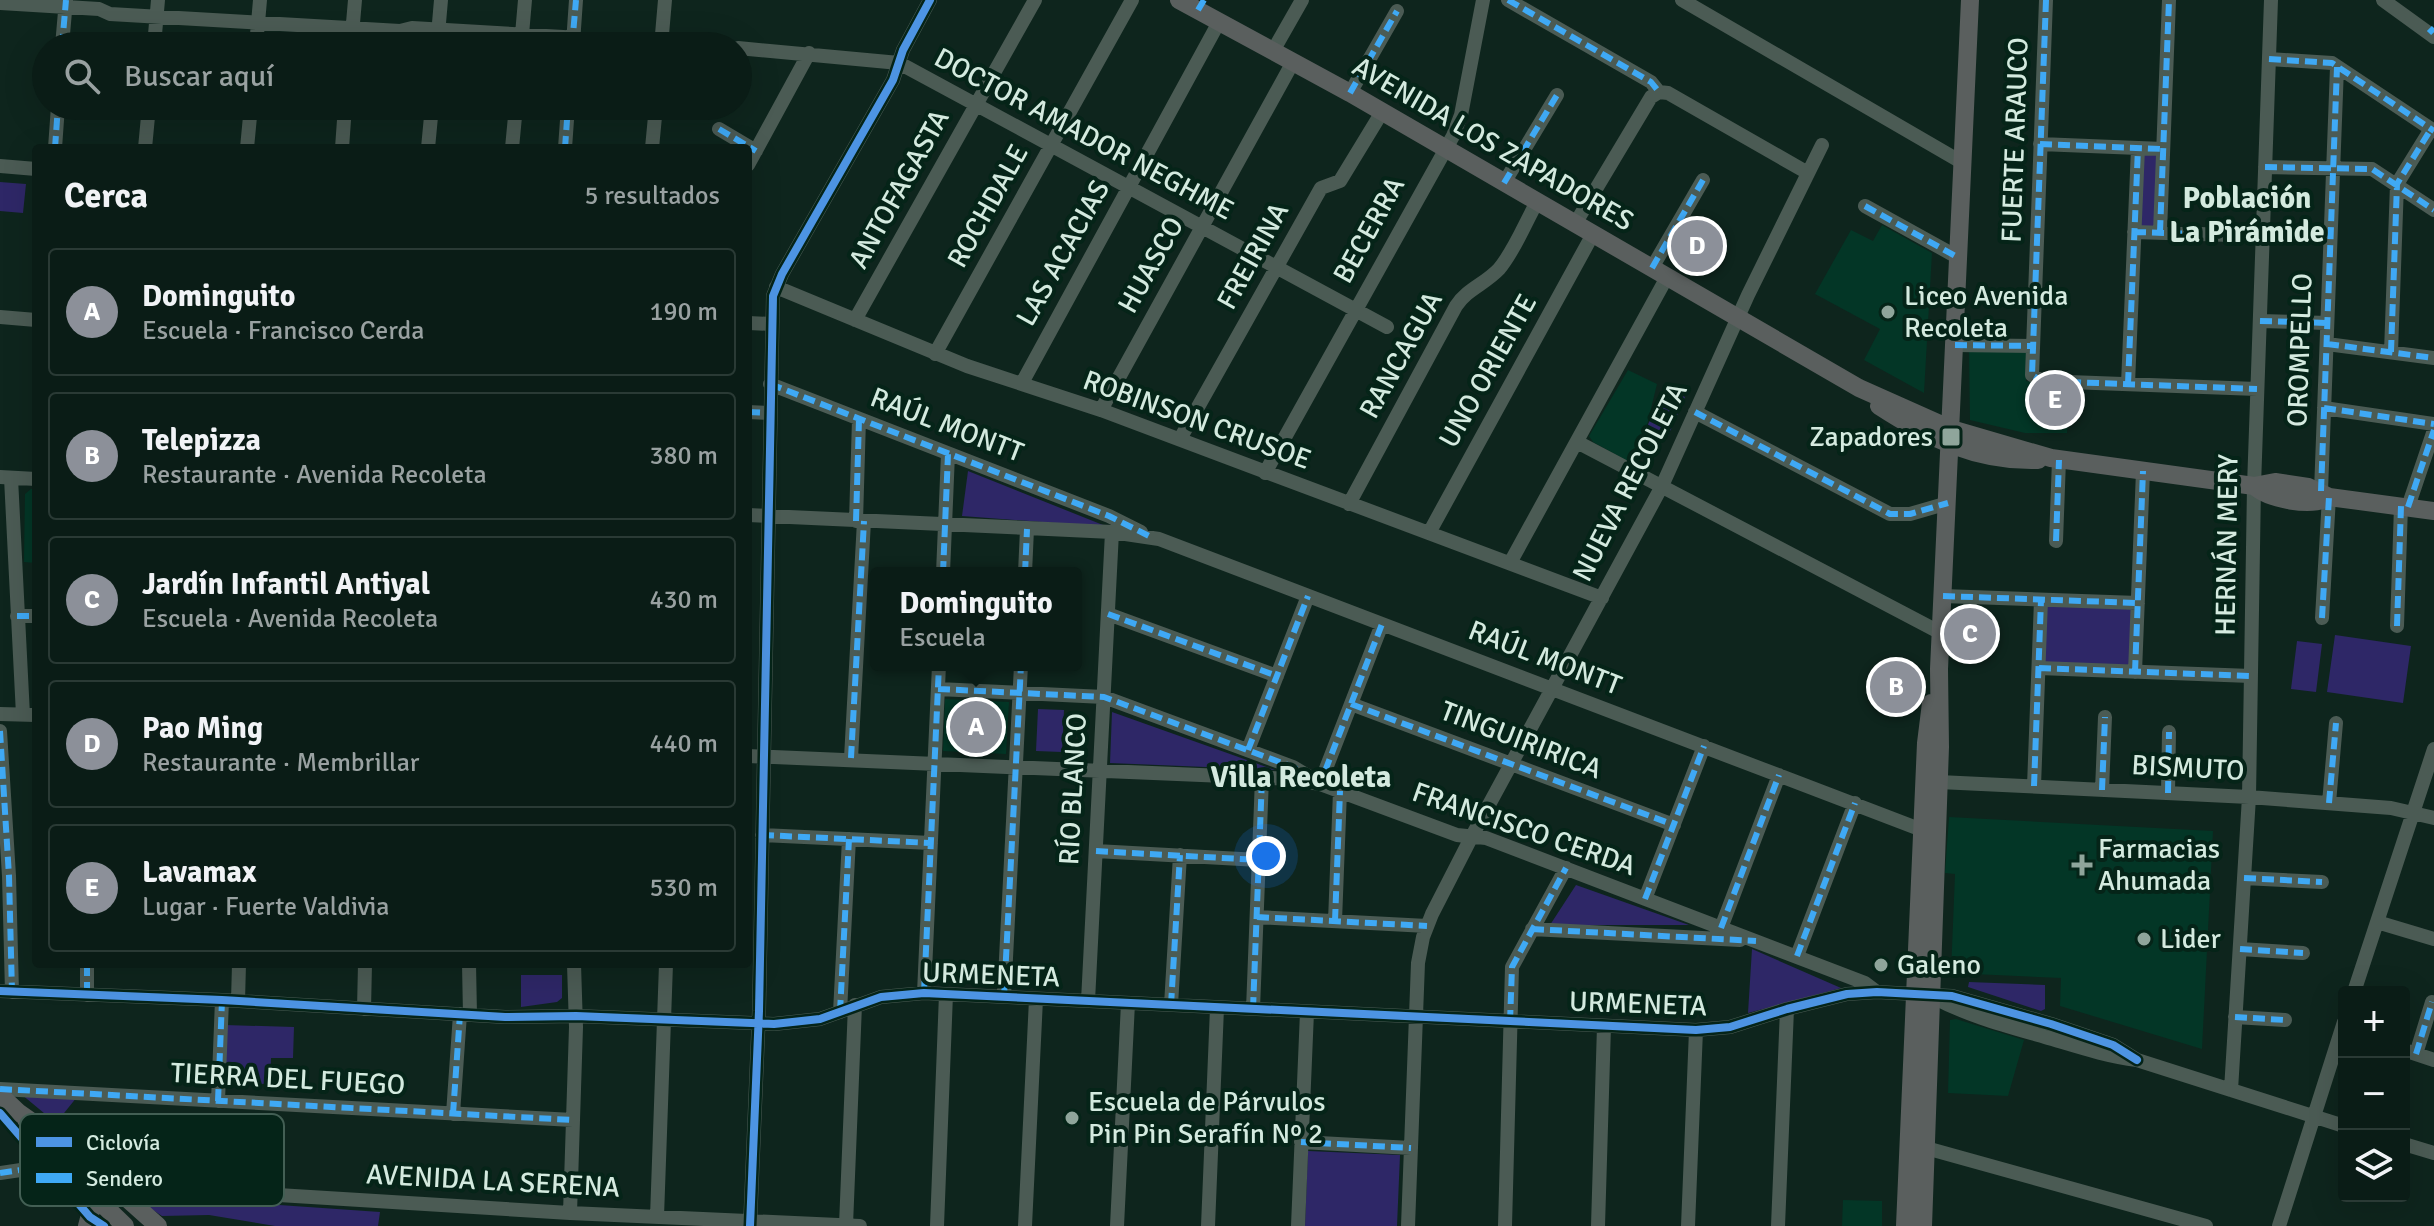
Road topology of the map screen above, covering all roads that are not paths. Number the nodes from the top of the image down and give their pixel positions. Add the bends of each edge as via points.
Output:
1 (355, 0) edge
2 (441, 0) edge
3 (525, 0) edge
4 (576, 0) edge
5 (665, 0) edge
6 (930, 0) edge
7 (1035, 0) edge
8 (1132, 0) edge
9 (1179, 0) edge
10 (1302, 0) edge
11 (1483, 0) edge
12 (1508, 0) edge
13 (1682, 0) edge
14 (1970, 0) edge
15 (2046, 0) edge
16 (2169, 0) edge
17 (2271, 0) edge
18 (2383, 0) edge
19 (0, 3) edge
20 (66, 4) edge
21 (1201, 5) edge
22 (158, 8) edge
23 (1397, 11) dead end
24 (259, 12) edge
25 (1219, 22) junction
26 (353, 24) junction
27 (438, 29) junction
28 (63, 32) edge
29 (155, 32) edge
30 (257, 32) edge
31 (352, 32) edge
32 (438, 32) edge
33 (461, 32) edge
34 (523, 32) edge
35 (574, 32) edge
36 (662, 32) edge
37 (2432, 32) edge
38 (752, 49) edge
39 (1273, 51) junction
40 (809, 53) junction
41 (2269, 59) junction
42 (1293, 62) junction
43 (899, 63) junction
44 (2337, 67) junction
45 (1659, 92) junction
46 (1350, 93) junction
47 (1557, 95) dead end
48 (976, 105) junction
49 (1382, 112) junction
50 (57, 120) edge
51 (148, 120) edge
52 (250, 120) edge
53 (344, 120) edge
54 (431, 120) edge
55 (515, 120) edge
56 (567, 120) edge
57 (655, 120) edge
58 (719, 129) dead end
59 (2432, 130) edge
60 (55, 144) edge
61 (145, 144) edge
62 (247, 144) edge
63 (342, 144) edge
64 (428, 144) edge
65 (512, 144) edge
66 (565, 144) edge
67 (652, 144) edge
68 (744, 144) edge
69 (2040, 144) junction
70 (1051, 145) junction
71 (1822, 145) dead end
72 (1444, 148) junction
73 (2138, 148) junction
74 (752, 149) edge
75 (2163, 149) junction
76 (756, 151) junction
77 (752, 158) edge
78 (1963, 163) junction
79 (0, 166) edge
80 (2265, 167) junction
81 (2333, 168) junction
82 (32, 169) edge
83 (1808, 173) junction
84 (1703, 180) dead end
85 (1504, 183) junction
86 (2397, 184) junction
87 (1129, 187) junction
88 (1537, 202) junction
89 (1865, 206) dead end
90 (2434, 210) edge
91 (1575, 224) junction
92 (1202, 227) junction
93 (2134, 232) junction
94 (2160, 232) junction
95 (1593, 234) junction
96 (2263, 236) junction
97 (1959, 258) junction
98 (1276, 267) junction
99 (1660, 273) junction
100 (776, 287) junction
101 (1354, 309) junction
102 (0, 317) edge
103 (1738, 318) junction
104 (32, 320) edge
105 (855, 320) junction
106 (2260, 321) junction
107 (752, 323) edge
108 (2327, 323) junction
109 (771, 324) junction
110 (1387, 327) dead end
111 (2327, 344) junction
112 (1955, 345) junction
113 (2033, 346) junction
114 (2391, 352) junction
115 (935, 354) junction
116 (2434, 358) edge
117 (1022, 383) junction
118 (770, 384) junction
119 (2128, 384) junction
120 (1859, 388) junction
121 (2257, 389) junction
122 (2324, 408) junction
123 (1101, 410) junction
124 (752, 412) edge
125 (1695, 412) junction
126 (769, 413) junction
127 (859, 419) junction
128 (2434, 424) edge
129 (2434, 430) edge
130 (1951, 437) junction
131 (1180, 439) junction
132 (1577, 442) junction
133 (948, 454) junction
134 (2055, 459) junction
135 (2143, 471) junction
136 (1265, 473) junction
137 (6, 477) edge
138 (32, 479) edge
139 (1662, 486) junction
140 (2254, 486) junction
141 (2325, 494) junction
142 (1948, 503) junction
143 (1349, 504) junction
144 (2404, 507) junction
145 (2434, 511) edge
146 (752, 515) edge
147 (768, 516) junction
148 (860, 521) junction
149 (945, 525) junction
150 (1027, 529) junction
151 (1112, 532) junction
152 (1429, 533) junction
153 (1149, 536) junction
154 (2056, 541) dead end
155 (1510, 563) junction
156 (943, 567) edge
157 (1025, 567) edge
158 (1308, 596) junction
159 (1943, 596) junction
160 (1602, 598) junction
161 (2041, 600) junction
162 (2138, 603) junction
163 (1108, 614) junction
164 (17, 616) junction
165 (32, 616) edge
166 (2322, 618) dead end
167 (1382, 624) junction
168 (2397, 626) dead end
169 (1941, 633) junction
170 (2039, 668) junction
171 (1939, 669) junction
172 (939, 671) edge
173 (1021, 671) edge
174 (2135, 672) junction
175 (1277, 676) junction
176 (2251, 676) junction
177 (938, 689) junction
178 (1552, 689) junction
179 (1019, 693) junction
180 (1104, 697) junction
181 (1351, 704) junction
182 (0, 714) edge
183 (29, 715) edge
184 (2105, 717) dead end
185 (2336, 723) dead end
186 (0, 731) edge
187 (2169, 732) dead end
188 (1704, 746) junction
189 (2434, 749) edge
190 (1248, 750) junction
191 (756, 756) edge
192 (851, 758) junction
193 (934, 763) junction
194 (1511, 764) junction
195 (1016, 767) junction
196 (1100, 771) junction
197 (1779, 775) junction
198 (1262, 778) junction
199 (1939, 782) junction
200 (1320, 784) junction
201 (2034, 786) junction
202 (2102, 790) junction
203 (1340, 791) junction
204 (2168, 793) junction
205 (2249, 797) junction
206 (1855, 803) junction
207 (2329, 803) junction
208 (2414, 812) junction
209 (2434, 818) edge
210 (1674, 825) junction
211 (1922, 830) junction
212 (762, 835) junction
213 (1472, 836) junction
214 (849, 839) junction
215 (931, 843) junction
216 (1096, 851) junction
217 (1180, 855) junction
218 (1259, 860) junction
219 (1566, 868) junction
220 (2244, 878) junction
221 (2322, 882) dead end
222 (1645, 899) junction
223 (1257, 917) junction
224 (1335, 921) junction
225 (2377, 922) junction
226 (1427, 926) junction
227 (1721, 928) junction
228 (1532, 929) junction
229 (2434, 939) edge
230 (1756, 941) junction
231 (2240, 949) junction
232 (2303, 953) dead end
233 (1797, 956) junction
234 (87, 968) edge
235 (239, 968) edge
236 (365, 968) edge
237 (469, 968) edge
238 (574, 968) edge
239 (666, 968) edge
240 (2356, 986) edge
241 (6, 992) edge
242 (1877, 992) junction
243 (924, 993) junction
244 (946, 994) junction
245 (87, 995) junction
246 (1922, 995) junction
247 (1004, 997) junction
248 (1036, 999) junction
249 (222, 1000) junction
250 (238, 1001) junction
251 (1088, 1001) junction
252 (2432, 1002) edge
253 (1128, 1003) junction
254 (855, 1005) junction
255 (1171, 1005) junction
256 (1217, 1008) junction
257 (364, 1009) junction
258 (1253, 1009) junction
259 (1787, 1009) junction
260 (840, 1012) junction
261 (1307, 1012) junction
262 (465, 1014) junction
263 (576, 1016) junction
264 (1417, 1017) junction
265 (2235, 1017) junction
266 (665, 1019) junction
267 (2285, 1020) dead end
268 (1510, 1022) junction
269 (758, 1024) junction
270 (1604, 1026) junction
271 (1696, 1030) junction
272 (2338, 1043) edge
273 (2410, 1052) edge
274 (2434, 1060) edge
275 (2231, 1090) junction
276 (0, 1092) edge
277 (218, 1101) junction
278 (9, 1112) edge
279 (453, 1114) junction
280 (2313, 1116) junction
281 (573, 1120) junction
282 (2338, 1124) edge
283 (1909, 1129) junction
284 (1301, 1142) junction
285 (2410, 1146) edge
286 (1411, 1148) junction
287 (1926, 1148) junction
288 (2434, 1153) edge
289 (20, 1170) edge
290 (0, 1173) edge
291 (284, 1195) edge
292 (90, 1206) edge
293 (104, 1206) edge
294 (137, 1206) edge
295 (570, 1213) junction
296 (657, 1217) junction
297 (603, 1220) edge
298 (750, 1223) edge
299 (811, 1225) edge
300 (846, 1225) edge
301 (2201, 1225) edge
302 (87, 1226) edge
303 (125, 1226) edge
304 (158, 1226) edge
305 (860, 1226) edge
306 (937, 1226) edge
307 (1025, 1226) edge
308 (1117, 1226) edge
309 (1208, 1226) edge
310 (1298, 1226) edge
311 (1408, 1226) edge
312 (1505, 1226) edge
313 (1598, 1226) edge
314 (1688, 1226) edge
315 (1778, 1226) edge
316 (1905, 1226) edge
317 (1923, 1226) edge
318 (2279, 1226) edge

1 - 26 street
2 - 27 street
3 - 34 street
4 - 35 street
5 - 36 street
6 - 43 street
7 - 48 street, ANTOFAGASTA
8 - 70 street, ROCHDALE
9 - 21 main road, AVENIDA LOS ZAPADORES
10 - 39 street
11 - 72 street, BECERRA via 1461,115
12 - 45 street via 1651,82
13 - 78 street
14 - 78 main road
15 - 69 street, FUERTE ARAUCO
16 - 75 street
17 - 41 street, HERNÁN MERY
18 - 37 street
19 - 20 street
20 - 22 street via 110,14
20 - 28 street
21 - 25 main road, AVENIDA LOS ZAPADORES
22 - 24 street
22 - 29 street
23 - 46 street
24 - 26 street
24 - 30 street
25 - 39 main road, AVENIDA LOS ZAPADORES
25 - 87 street, LAS ACACIAS
26 - 27 street via 400,22
26 - 31 street
27 - 32 street
27 - 33 street
38 - 40 street, DOCTOR AMADOR NEGHME
39 - 42 main road, AVENIDA LOS ZAPADORES
40 - 43 street, DOCTOR AMADOR NEGHME
40 - 76 street
41 - 44 street via 2321,60
41 - 80 street, HERNÁN MERY
42 - 46 main road, AVENIDA LOS ZAPADORES
42 - 92 street, HUASCO
43 - 48 street, DOCTOR AMADOR NEGHME
43 - 100 street
44 - 59 street
44 - 81 street, OROMPELLO
45 - 83 street
45 - 91 street via 1651,97
46 - 49 main road, AVENIDA LOS ZAPADORES
47 - 85 street
48 - 70 street, DOCTOR AMADOR NEGHME
48 - 105 street, ANTOFAGASTA
49 - 72 main road, AVENIDA LOS ZAPADORES
49 - 98 street, FREIRINA via 1340,181 1321,188
50 - 60 street
51 - 61 street
52 - 62 street
53 - 63 street
54 - 64 street
55 - 65 street
56 - 66 street
57 - 67 street
58 - 68 street
59 - 86 street
69 - 73 street
69 - 113 street, FUERTE ARAUCO
70 - 87 street, DOCTOR AMADOR NEGHME
70 - 115 street, ROCHDALE
71 - 83 street, NUEVA RECOLETA
72 - 85 main road, AVENIDA LOS ZAPADORES
72 - 101 street, BECERRA
73 - 75 street
73 - 93 street
74 - 76 street
75 - 94 street
76 - 77 street
78 - 97 main road
79 - 82 street
80 - 81 street
80 - 96 street, HERNÁN MERY
81 - 86 street via 2372,169
81 - 108 street, OROMPELLO
83 - 103 street, NUEVA RECOLETA
84 - 99 street
85 - 88 main road, AVENIDA LOS ZAPADORES
86 - 90 street
86 - 114 street
87 - 92 street, DOCTOR AMADOR NEGHME
87 - 117 street, LAS ACACIAS
88 - 91 main road, AVENIDA LOS ZAPADORES
88 - 143 street, RANCAGUA via 1498,269 1456,306
89 - 97 street
91 - 95 main road, AVENIDA LOS ZAPADORES
92 - 98 street, DOCTOR AMADOR NEGHME
92 - 123 street, HUASCO
93 - 94 street
93 - 119 street
94 - 96 street
95 - 99 main road, AVENIDA LOS ZAPADORES
95 - 152 street, UNO ORIENTE
96 - 106 street, HERNÁN MERY
97 - 112 main road
98 - 101 street, DOCTOR AMADOR NEGHME
98 - 131 street, FREIRINA
99 - 103 main road, AVENIDA LOS ZAPADORES
99 - 132 street
100 - 105 street, ROBINSON CRUSOE
100 - 109 street
101 - 110 street, DOCTOR AMADOR NEGHME
101 - 136 street, BECERRA
102 - 104 street
103 - 120 main road, AVENIDA LOS ZAPADORES
103 - 125 street, NUEVA RECOLETA
105 - 115 street, ROBINSON CRUSOE
106 - 108 street
106 - 121 street, HERNÁN MERY
107 - 109 street
108 - 111 street, OROMPELLO
109 - 118 street
111 - 114 street
111 - 122 street, OROMPELLO
112 - 113 street
112 - 130 main road
113 - 119 street, FUERTE ARAUCO via 2034,377 2042,381
114 - 116 street
115 - 117 street, ROBINSON CRUSOE
117 - 123 street, ROBINSON CRUSOE
118 - 126 street
118 - 127 street, RAÚL MONTT
119 - 121 street
120 - 130 main road, AVENIDA LOS ZAPADORES
120 - 130 main road, AVENIDA LOS ZAPADORES via 1919,430
121 - 140 street, HERNÁN MERY
122 - 128 street
122 - 141 street, OROMPELLO
123 - 131 street, ROBINSON CRUSOE
124 - 126 street
125 - 139 street, NUEVA RECOLETA
125 - 142 street via 1890,514
126 - 147 street
127 - 133 street, RAÚL MONTT
127 - 148 street
129 - 144 street
130 - 134 main road, AVENIDA LOS ZAPADORES via 1979,437
130 - 134 main road, AVENIDA LOS ZAPADORES via 2017,459
130 - 142 main road
131 - 136 street, ROBINSON CRUSOE
132 - 139 street
132 - 155 street
133 - 149 street
133 - 153 street, RAÚL MONTT
134 - 135 main road, AVENIDA LOS ZAPADORES
134 - 154 street
135 - 140 main road, AVENIDA LOS ZAPADORES
135 - 162 street
136 - 143 street, ROBINSON CRUSOE
137 - 138 street
137 - 164 street
139 - 160 street, NUEVA RECOLETA
139 - 169 street
140 - 141 main road, AVENIDA LOS ZAPADORES via 2275,482
140 - 176 street, HERNÁN MERY
141 - 144 main road, AVENIDA LOS ZAPADORES
141 - 166 street, OROMPELLO
142 - 159 main road
143 - 152 street, ROBINSON CRUSOE
144 - 145 main road, AVENIDA LOS ZAPADORES
144 - 168 street
146 - 147 street, RAÚL MONTT
147 - 148 street, RAÚL MONTT
147 - 191 street
148 - 149 street, RAÚL MONTT
148 - 192 street
149 - 150 street, RAÚL MONTT
149 - 156 street
150 - 151 street, RAÚL MONTT
150 - 157 street
151 - 153 street, RAÚL MONTT
151 - 163 street, RÍO BLANCO
152 - 155 street, ROBINSON CRUSOE
153 - 158 street, RAÚL MONTT
155 - 160 street, ROBINSON CRUSOE
158 - 167 street, RAÚL MONTT
158 - 175 street
159 - 161 street
159 - 169 main road
160 - 178 street, NUEVA RECOLETA
161 - 162 street
161 - 170 street
162 - 174 street
163 - 175 street
163 - 180 street, RÍO BLANCO
164 - 165 street
164 - 183 street
167 - 178 street, RAÚL MONTT
167 - 181 street
169 - 171 main road
170 - 174 street
170 - 201 street
171 - 199 main road
171 - 211 main road via 1927,728
172 - 177 street
173 - 179 street
174 - 176 street
175 - 190 street
176 - 205 street, HERNÁN MERY
177 - 179 street, FRANCISCO CERDA
177 - 193 street
178 - 188 street, RAÚL MONTT
178 - 194 street, NUEVA RECOLETA
179 - 180 street, FRANCISCO CERDA
179 - 195 street
180 - 190 street, FRANCISCO CERDA
180 - 196 street, RÍO BLANCO
181 - 194 street, TINGUIRIRICA
181 - 200 street
182 - 183 street
184 - 202 street
185 - 207 street
186 - 241 street via 9,876
187 - 204 street
188 - 197 street, RAÚL MONTT
188 - 210 street
189 - 208 street
190 - 200 street, FRANCISCO CERDA
191 - 192 street, FRANCISCO CERDA
191 - 212 street
192 - 193 street, FRANCISCO CERDA
193 - 195 street, FRANCISCO CERDA
193 - 215 street
194 - 210 street, TINGUIRIRICA
194 - 213 street, NUEVA RECOLETA
195 - 196 street, FRANCISCO CERDA
195 - 247 street
196 - 198 street, FRANCISCO CERDA
196 - 216 street, RÍO BLANCO
197 - 206 street, RAÚL MONTT
197 - 227 street
198 - 200 street, FRANCISCO CERDA
198 - 218 street
199 - 201 street, BISMUTO
199 - 246 main road
200 - 203 street, FRANCISCO CERDA
201 - 202 street, BISMUTO
202 - 204 street, BISMUTO
203 - 213 street, FRANCISCO CERDA
203 - 224 street
204 - 205 street, BISMUTO
205 - 207 street, BISMUTO
205 - 220 street, HERNÁN MERY
206 - 211 street, RAÚL MONTT
206 - 233 street
207 - 208 street, BISMUTO
208 - 209 street, BISMUTO
208 - 225 street
210 - 222 street
211 - 246 main road
212 - 214 street
212 - 269 street
213 - 219 street, FRANCISCO CERDA
213 - 226 street, NUEVA RECOLETA
214 - 215 street
214 - 260 street
215 - 243 street
216 - 217 street
216 - 251 street, RÍO BLANCO
217 - 218 street
217 - 255 street
218 - 223 street
219 - 222 street, FRANCISCO CERDA
219 - 228 street
220 - 221 street
220 - 231 street, HERNÁN MERY
222 - 227 street, FRANCISCO CERDA
223 - 224 street
223 - 258 street
224 - 226 street
225 - 229 street
225 - 240 street
226 - 264 street, NUEVA RECOLETA via 1418,963
227 - 230 street, FRANCISCO CERDA
228 - 230 street, FRANCISCO CERDA
228 - 268 street via 1512,967
230 - 233 street, FRANCISCO CERDA
231 - 232 street
231 - 265 street, HERNÁN MERY
233 - 242 street, FRANCISCO CERDA
234 - 245 street
235 - 250 street
236 - 257 street
237 - 262 street
238 - 263 street
239 - 266 street
241 - 245 street, URMENETA
242 - 246 street, URMENETA
242 - 259 street, URMENETA
243 - 244 street, URMENETA
243 - 254 street, URMENETA
244 - 247 street, URMENETA
244 - 306 street
245 - 249 street, URMENETA
246 - 275 street via 2017,1029
246 - 283 main road
246 - 287 main road
247 - 248 street, URMENETA
248 - 251 street, URMENETA
248 - 307 street
249 - 250 street, URMENETA
249 - 277 street
250 - 257 street, URMENETA
251 - 253 street, URMENETA
252 - 273 street
253 - 255 street, URMENETA
253 - 308 street
254 - 260 street, URMENETA
254 - 300 street
255 - 256 street, URMENETA
256 - 258 street, URMENETA
256 - 309 street
257 - 262 street, URMENETA
258 - 261 street, URMENETA
259 - 271 street, URMENETA via 1730,1027
259 - 315 street
260 - 269 street, URMENETA via 805,1022
261 - 264 street, URMENETA
261 - 284 street
262 - 263 street, URMENETA
262 - 279 street
263 - 266 street, URMENETA
263 - 281 street
264 - 268 street, URMENETA
264 - 286 street, NUEVA RECOLETA
265 - 267 street
265 - 275 street, HERNÁN MERY
266 - 269 street, URMENETA
266 - 296 street
268 - 270 street, URMENETA
268 - 312 street
269 - 298 street
270 - 271 street, URMENETA
270 - 313 street
271 - 314 street
272 - 280 street
273 - 274 street
275 - 280 street
276 - 277 street, TIERRA DEL FUEGO
276 - 278 main road
277 - 279 street, TIERRA DEL FUEGO
279 - 281 street, TIERRA DEL FUEGO
280 - 282 street
280 - 318 street
281 - 295 street
283 - 287 main road via 1915,1142
283 - 316 main road
284 - 286 street
284 - 310 street
285 - 288 street
286 - 311 street, NUEVA RECOLETA
287 - 301 street
287 - 317 main road
289 - 290 street
291 - 295 street, AVENIDA LA SERENA
292 - 302 main road
293 - 303 main road
294 - 304 main road
295 - 297 street, AVENIDA LA SERENA
296 - 297 street, AVENIDA LA SERENA
296 - 298 street, AVENIDA LA SERENA
298 - 299 street, AVENIDA LA SERENA
299 - 300 street, AVENIDA LA SERENA
300 - 305 street, AVENIDA LA SERENA

